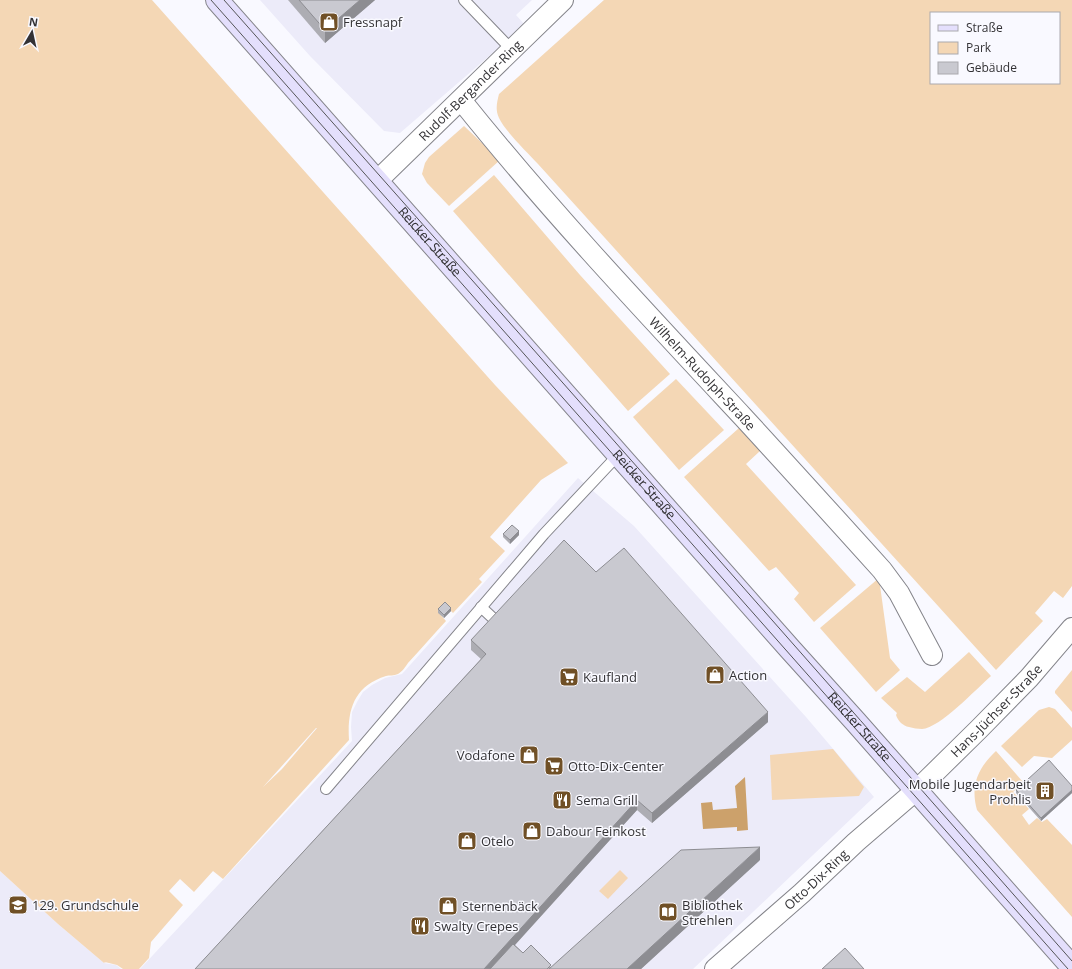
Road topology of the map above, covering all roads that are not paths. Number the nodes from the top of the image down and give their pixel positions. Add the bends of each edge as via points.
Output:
1 (217, 0) edge
2 (464, 0) edge
3 (563, 0) edge
4 (512, 50) junction
5 (461, 100) junction
6 (377, 181) junction
7 (619, 454) junction
8 (481, 607) junction
9 (497, 622) edge
10 (1072, 628) edge
11 (932, 655) dead end
12 (326, 789) dead end
13 (917, 790) junction
14 (1072, 968) edge
15 (715, 969) edge

1 - 6 street, Reicker Straße
2 - 4 lane
3 - 4 street, Rudolf-Bergander-Ring
4 - 5 street, Rudolf-Bergander-Ring
5 - 6 street, Rudolf-Bergander-Ring
5 - 11 street, Wilhelm-Rudolph-Straße via 507,158 689,361 882,570 899,593
6 - 7 street, Reicker Straße
7 - 8 lane via 544,534
7 - 13 street, Reicker Straße
8 - 9 lane
8 - 12 lane
10 - 13 street, Hans-Jüchser-Straße via 1018,689
13 - 14 street, Reicker Straße
13 - 15 street, Otto-Dix-Ring

